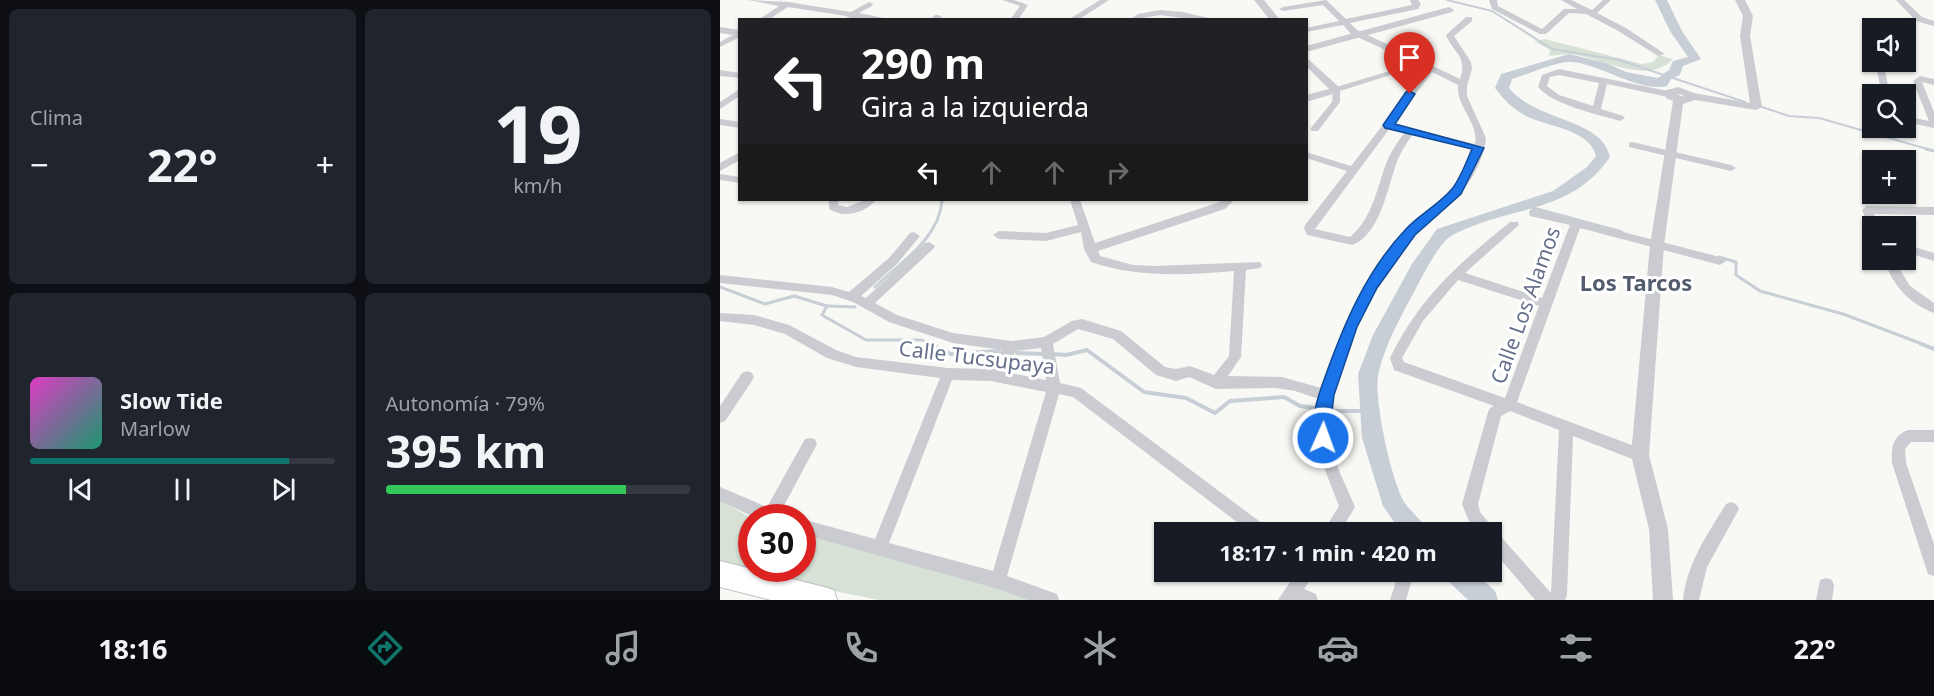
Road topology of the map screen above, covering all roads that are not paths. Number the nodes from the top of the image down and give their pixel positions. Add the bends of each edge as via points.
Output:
1 (752, 0) edge
2 (794, 0) edge
3 (1006, 0) edge
4 (1105, 0) edge
5 (1259, 0) edge
6 (1414, 0) edge
7 (1493, 0) edge
8 (1565, 0) edge
9 (1607, 0) edge
10 (1740, 0) edge
11 (1900, 0) edge
12 (1326, 1) edge
13 (869, 4) dead end
14 (786, 5) junction
15 (1283, 9) dead end
16 (1449, 10) dead end
17 (1592, 12) junction
18 (853, 14) junction
19 (765, 18) edge
20 (848, 18) edge
21 (877, 18) edge
22 (1015, 18) edge
23 (1075, 18) edge
24 (1137, 18) edge
25 (1198, 18) edge
26 (1274, 18) edge
27 (1470, 20) dead end
28 (1344, 21) junction
29 (1934, 24) edge
30 (720, 30) edge
31 (1308, 30) edge
32 (738, 33) edge
33 (738, 34) edge
34 (1359, 35) junction
35 (720, 45) edge
36 (1308, 48) edge
37 (1661, 54) dead end
38 (1308, 62) edge
39 (1431, 68) junction
40 (1396, 72) dead end
41 (720, 73) edge
42 (738, 76) edge
43 (1604, 80) junction
44 (1934, 82) edge
45 (1461, 83) junction
46 (1336, 90) junction
47 (738, 93) edge
48 (1679, 97) junction
49 (1308, 98) edge
50 (720, 106) edge
51 (1597, 108) junction
52 (1620, 118) dead end
53 (1916, 121) edge
54 (720, 122) edge
55 (1934, 124) edge
56 (738, 125) edge
57 (1388, 125) junction
58 (1315, 129) dead end
59 (1410, 131) junction
60 (1632, 145) dead end
61 (1478, 148) junction
62 (1671, 154) junction
63 (738, 156) edge
64 (1308, 156) edge
65 (720, 168) edge
66 (1731, 168) dead end
67 (1354, 170) junction
68 (720, 177) edge
69 (738, 180) edge
70 (834, 201) edge
71 (870, 201) edge
72 (1075, 201) edge
73 (1228, 201) edge
74 (1934, 211) edge
75 (1534, 213) dead end
76 (1870, 216) edge
77 (1576, 223) junction
78 (1514, 225) dead end
79 (1083, 228) junction
80 (999, 235) dead end
81 (914, 236) dead end
82 (1657, 245) junction
83 (929, 246) dead end
84 (1090, 249) junction
85 (1916, 251) edge
86 (1934, 257) edge
87 (1720, 261) dead end
88 (1256, 265) dead end
89 (1240, 266) junction
90 (1894, 270) edge
91 (1455, 274) junction
92 (720, 279) edge
93 (851, 297) junction
94 (1546, 303) junction
95 (867, 304) junction
96 (1934, 308) edge
97 (721, 317) edge
98 (1012, 346) junction
99 (1048, 350) junction
100 (948, 374) junction
101 (991, 375) junction
102 (747, 377) dead end
103 (1216, 383) junction
104 (1054, 387) junction
105 (1326, 395) junction
106 (1509, 405) junction
107 (720, 417) edge
108 (1566, 427) junction
109 (1934, 436) edge
110 (810, 444) dead end
111 (1641, 455) junction
112 (720, 494) edge
113 (743, 504) edge
114 (779, 504) edge
115 (1731, 509) dead end
116 (1249, 522) edge
117 (1337, 522) edge
118 (1479, 522) edge
119 (816, 530) edge
120 (880, 546) junction
121 (1502, 548) edge
122 (1934, 568) edge
123 (720, 574) edge
124 (998, 581) junction
125 (1300, 582) edge
126 (1403, 582) edge
127 (1289, 596) edge
128 (824, 600) edge
129 (1051, 600) edge
130 (1310, 600) edge
131 (1398, 600) edge
132 (1546, 600) edge
133 (1557, 600) edge
134 (1663, 600) edge
135 (1691, 600) edge

1 - 14 street
2 - 14 street
3 - 22 street via 1024,5
4 - 23 street
5 - 26 street
6 - 28 street via 1415,7
7 - 17 street via 1495,7 1543,32 1567,11
8 - 17 street
9 - 17 street
10 - 48 street via 1748,16 1745,36 1756,107
11 - 29 street via 1919,19
12 - 15 street
12 - 28 street
13 - 18 street
14 - 18 street
14 - 19 street
16 - 34 street
17 - 37 street via 1594,17
18 - 20 street
18 - 21 street
24 - 25 street via 1155,12
27 - 45 street via 1450,35 1467,62
28 - 31 street
28 - 34 street
30 - 32 street
33 - 35 street
34 - 36 street
34 - 39 street
38 - 46 street
39 - 45 street
39 - 57 street
40 - 46 street
41 - 42 street
43 - 48 street
43 - 51 street
43 - 51 street via 1559,72 1546,75 1542,87 1554,98
44 - 55 street via 1917,81
45 - 61 street via 1467,111 1481,138
46 - 49 street
46 - 58 street via 1336,102
47 - 50 street
48 - 62 street
51 - 52 street
53 - 55 street
54 - 56 street
57 - 59 street
57 - 67 street
59 - 61 street
59 - 67 street via 1394,156 1373,214 1357,237 1352,241 1311,232 1309,228
60 - 62 street
61 - 105 street via 1457,191 1410,232 1371,285 1350,327
62 - 66 street
62 - 82 street
63 - 65 street
64 - 67 street
68 - 69 street
70 - 71 street via 835,209 845,211
72 - 79 street
73 - 84 street
74 - 76 street via 1867,210
75 - 77 street
77 - 82 street, Calle Los Alamos
77 - 94 street, Calle Los Alamos
78 - 91 street
79 - 80 street via 1046,237
79 - 84 street
81 - 93 street via 893,261
82 - 87 street, Calle Los Alamos
82 - 111 street
83 - 95 street
84 - 89 street via 1095,259 1107,265 1138,271
85 - 86 street
88 - 89 street
89 - 103 street via 1235,357
90 - 96 street via 1913,298
91 - 94 street
91 - 106 street via 1412,324 1396,358 1399,366
92 - 93 street via 758,281
93 - 95 street
94 - 106 street, Calle Los Alamos
95 - 98 street via 893,319 953,338
97 - 100 street, Calle Tucsupaya via 754,320 789,330 855,362
98 - 99 street
98 - 101 street
99 - 103 street via 1076,324 1082,324 1117,335 1161,371 1176,375 1190,371 1200,379
99 - 104 street
100 - 101 street, Calle Tucsupaya
100 - 120 street
101 - 104 street, Calle Tucsupaya
102 - 107 street
103 - 105 street via 1277,382
104 - 116 street, Calle Tucsupaya via 1076,392
104 - 124 street
105 - 117 street via 1323,438 1347,507
106 - 108 street
106 - 118 street via 1495,412 1470,504
108 - 111 street
108 - 133 street
109 - 122 street via 1908,436 1898,447 1899,463
110 - 114 street
111 - 134 street via 1645,484 1654,506
112 - 113 street
115 - 135 street via 1698,567
119 - 120 street
120 - 124 street
121 - 132 street
123 - 128 highway
124 - 129 street
125 - 127 street
126 - 131 street
127 - 130 street

